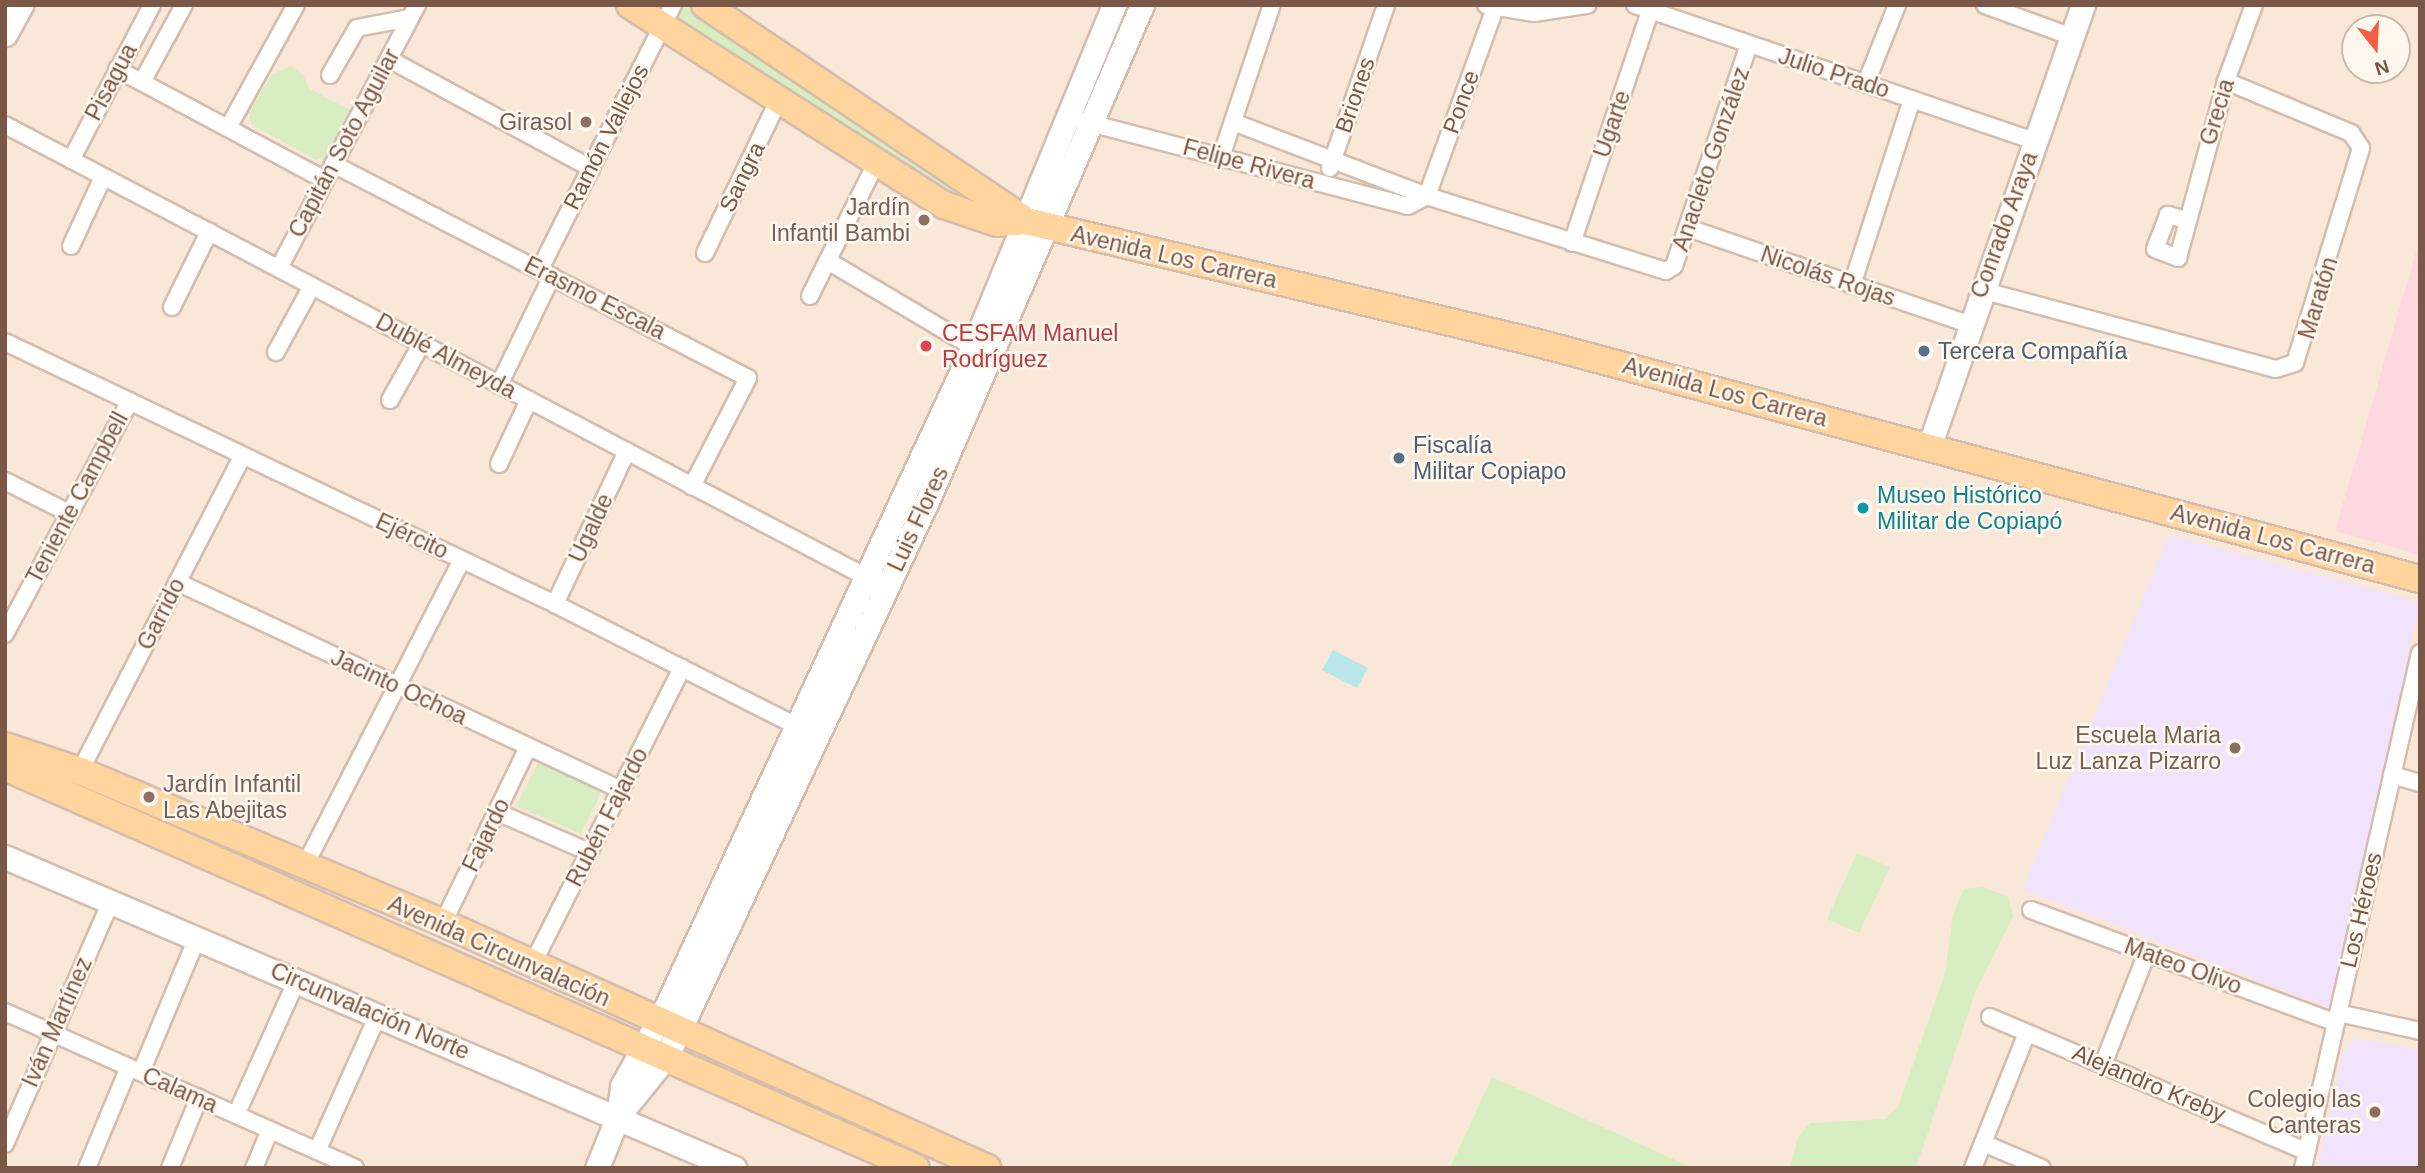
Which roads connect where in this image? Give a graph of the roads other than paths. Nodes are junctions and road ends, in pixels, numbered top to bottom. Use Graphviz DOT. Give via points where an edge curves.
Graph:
graph roads {
  1 [pos="21,5"];
  2 [pos="152,5"];
  3 [pos="184,5"];
  4 [pos="296,5"];
  5 [pos="630,5"];
  6 [pos="705,5"];
  7 [pos="1114,5"];
  8 [pos="1142,5"];
  9 [pos="1272,5"];
  10 [pos="1386,5"];
  11 [pos="1587,5"];
  12 [pos="1897,5"];
  13 [pos="1985,5"];
  14 [pos="2083,5"];
  15 [pos="2254,5"];
  16 [pos="1491,7"];
  17 [pos="1646,7"];
  18 [pos="413,12"];
  19 [pos="668,16"];
  20 [pos="5,34"];
  21 [pos="2072,37"];
  22 [pos="1749,45"];
  23 [pos="389,59"];
  24 [pos="117,69"];
  25 [pos="330,75"];
  26 [pos="2225,81"];
  27 [pos="142,82"];
  28 [pos="1866,83"];
  29 [pos="1912,99"];
  30 [pos="778,101"];
  31 [pos="1069,117"];
  32 [pos="1233,122"];
  33 [pos="5,125"];
  34 [pos="1093,125"];
  35 [pos="228,128"];
  36 [pos="2034,141"];
  37 [pos="1221,157"];
  38 [pos="71,160"];
  39 [pos="877,161"];
  40 [pos="1332,161"];
  41 [pos="334,164"];
  42 [pos="591,168"];
  43 [pos="103,177"];
  44 [pos="325,180"];
  45 [pos="1325,184"];
  46 [pos="1427,196"];
  47 [pos="2186,220"];
  48 [pos="1038,224"];
  49 [pos="1688,228"];
  50 [pos="209,232"];
  51 [pos="1572,243"];
  52 [pos="71,246"];
  53 [pos="705,253"];
  54 [pos="828,261"];
  55 [pos="279,268"];
  56 [pos="1669,270"];
  57 [pos="546,272"];
  58 [pos="1852,285"];
  59 [pos="312,286"];
  60 [pos="1981,290"];
  61 [pos="810,296"];
  62 [pos="172,307"];
  63 [pos="1968,324"];
  64 [pos="5,342"];
  65 [pos="422,344"];
  66 [pos="973,346"];
  67 [pos="276,352"];
  68 [pos="499,384"];
  69 [pos="390,400"];
  70 [pos="529,400"];
  71 [pos="130,401"];
  72 [pos="1929,446"];
  73 [pos="627,451"];
  74 [pos="242,457"];
  75 [pos="499,464"];
  76 [pos="5,481"];
  77 [pos="692,486"];
  78 [pos="69,513"];
  79 [pos="462,560"];
  80 [pos="2420,579"];
  81 [pos="177,582"];
  82 [pos="877,583"];
  83 [pos="555,604"];
  84 [pos="5,634"];
  85 [pos="2420,653"];
  86 [pos="682,668"];
  87 [pos="397,686"];
  88 [pos="2415,700"];
  89 [pos="807,731"];
  90 [pos="5,746"];
  91 [pos="528,747"];
  92 [pos="5,767"];
  93 [pos="80,772"];
  94 [pos="2392,775"];
  95 [pos="2420,783"];
  96 [pos="621,790"];
  97 [pos="497,812"];
  98 [pos="589,852"];
  99 [pos="5,857"];
  100 [pos="304,867"];
  101 [pos="111,901"];
  102 [pos="2031,910"];
  103 [pos="443,923"];
  104 [pos="197,938"];
  105 [pos="2147,953"];
  106 [pos="532,965"];
  107 [pos="297,980"];
  108 [pos="5,1012"];
  109 [pos="378,1015"];
  110 [pos="1990,1017"];
  111 [pos="2337,1018"];
  112 [pos="668,1025"];
  113 [pos="2420,1031"];
  114 [pos="52,1032"];
  115 [pos="2027,1032"];
  116 [pos="655,1052"];
  117 [pos="2104,1062"];
  118 [pos="135,1070"];
  119 [pos="199,1098"];
  120 [pos="236,1115"];
  121 [pos="618,1116"];
  122 [pos="271,1130"];
  123 [pos="1983,1143"];
  124 [pos="5,1144"];
  125 [pos="317,1151"];
  126 [pos="2306,1151"];
  127 [pos="336,1164"];
  128 [pos="87,1168"];
  129 [pos="170,1168"];
  130 [pos="254,1168"];
  131 [pos="355,1168"];
  132 [pos="597,1168"];
  133 [pos="734,1168"];
  134 [pos="916,1168"];
  135 [pos="987,1168"];
  136 [pos="1973,1168"];
  137 [pos="2042,1168"];
  138 [pos="2303,1168"];
  1 -- 20 [label="main road"];
  2 -- 24 [label="street, Pisagua"];
  3 -- 27 [label="street, Pisagua"];
  4 -- 35 [label="street"];
  5 -- 19 [label="main road, Avenida Los Carrera"];
  6 -- 48 [label="main road, Avenida Los Carrera"];
  7 -- 31 [label="main road, Luis Flores"];
  8 -- 34 [label="main road, Luis Flores"];
  9 -- 32 [label="street"];
  10 -- 40 [label="street, Briones"];
  11 -- 16 [label="street" via="1534,13"];
  12 -- 28 [label="street"];
  13 -- 21 [label="street"];
  14 -- 21 [label="main road, Conrado Araya"];
  15 -- 26 [label="street, Grecia"];
  16 -- 46 [label="street, Ponce"];
  17 -- 22 [label="street, Julio Prado"];
  17 -- 51 [label="street, Ugarte"];
  18 -- 23 [label="street, Capitán Soto Aguilar"];
  18 -- 25 [label="street, Capitán Soto Aguilar" via="357,28"];
  19 -- 30 [label="main road, Avenida Los Carrera"];
  19 -- 42 [label="street, Ramón Vallejos"];
  21 -- 36 [label="main road, Conrado Araya"];
  22 -- 28 [label="street, Julio Prado"];
  22 -- 49 [label="street, Anacleto González"];
  23 -- 41 [label="street, Capitán Soto Aguilar"];
  23 -- 42 [label="street"];
  24 -- 27 [label="street"];
  24 -- 38 [label="street, Pisagua"];
  26 -- 47 [label="street, Grecia"];
  26 -- 60 [label="street, Maratón" via="2351,134 2361,148 2295,363 2276,369"];
  27 -- 35 [label="street"];
  28 -- 29 [label="street, Julio Prado"];
  29 -- 36 [label="street, Julio Prado"];
  29 -- 58 [label="street"];
  30 -- 39 [label="main road, Avenida Los Carrera"];
  30 -- 53 [label="street, Sangra"];
  31 -- 34 [label="street, Felipe Rivera"];
  31 -- 48 [label="main road, Luis Flores"];
  32 -- 37 [label="street"];
  32 -- 40 [label="street, Felipe Rivera"];
  33 -- 38 [label="street, Dublé Almeyda"];
  34 -- 37 [label="street, Felipe Rivera"];
  34 -- 48 [label="main road, Luis Flores"];
  35 -- 44 [label="street"];
  36 -- 60 [label="main road, Conrado Araya"];
  37 -- 45 [label="street, Felipe Rivera"];
  38 -- 43 [label="street, Dublé Almeyda"];
  39 -- 48 [label="main road, Avenida Los Carrera" via="944,205 997,223"];
  39 -- 54 [label="street"];
  40 -- 45 [label="street, Briones"];
  40 -- 46 [label="street, Felipe Rivera"];
  41 -- 44 [label="street, Capitán Soto Aguilar"];
  41 -- 57 [label="street, Erasmo Escala"];
  42 -- 57 [label="street, Ramón Vallejos"];
  43 -- 50 [label="street, Dublé Almeyda"];
  43 -- 52 [label="street"];
  44 -- 55 [label="street, Capitán Soto Aguilar"];
  45 -- 46 [label="street, Felipe Rivera" via="1408,206"];
  46 -- 51 [label="street, Felipe Rivera"];
  48 -- 66 [label="main road, Luis Flores"];
  48 -- 72 [label="main road, Avenida Los Carrera" via="1534,342"];
  48 -- 82 [label="main road, Luis Flores"];
  49 -- 56 [label="street, Anacleto González"];
  49 -- 58 [label="street, Nicolás Rojas"];
  50 -- 55 [label="street, Dublé Almeyda"];
  50 -- 62 [label="street"];
  51 -- 56 [label="street, Felipe Rivera"];
  54 -- 61 [label="street"];
  54 -- 66 [label="street"];
  55 -- 59 [label="street, Dublé Almeyda"];
  57 -- 68 [label="street, Ramón Vallejos"];
  57 -- 77 [label="street, Erasmo Escala" via="748,378"];
  58 -- 63 [label="street, Nicolás Rojas"];
  59 -- 65 [label="street, Dublé Almeyda"];
  59 -- 67 [label="street"];
  60 -- 63 [label="main road, Conrado Araya"];
  63 -- 72 [label="main road, Conrado Araya"];
  64 -- 71 [label="street, Ejército"];
  65 -- 68 [label="street, Dublé Almeyda"];
  65 -- 69 [label="street"];
  66 -- 82 [label="main road, Luis Flores"];
  68 -- 70 [label="street, Dublé Almeyda"];
  70 -- 73 [label="street, Dublé Almeyda"];
  70 -- 75 [label="street"];
  71 -- 74 [label="street, Ejército"];
  71 -- 78 [label="street, Teniente Campbell"];
  72 -- 80 [label="main road, Avenida Los Carrera"];
  73 -- 77 [label="street, Dublé Almeyda"];
  73 -- 83 [label="street, Ugalde"];
  74 -- 79 [label="street, Ejército"];
  74 -- 81 [label="street, Garrido"];
  76 -- 78 [label="street"];
  77 -- 82 [label="street, Dublé Almeyda"];
  78 -- 84 [label="street, Teniente Campbell"];
  79 -- 83 [label="street, Ejército"];
  79 -- 87 [label="street"];
  81 -- 87 [label="street, Jacinto Ochoa"];
  81 -- 93 [label="street, Garrido"];
  82 -- 89 [label="main road, Luis Flores"];
  83 -- 86 [label="street, Ejército"];
  85 -- 88 [label="street, Los Héroes"];
  86 -- 89 [label="street, Ejército"];
  86 -- 96 [label="street, Rubén Fajardo"];
  87 -- 91 [label="street, Jacinto Ochoa"];
  87 -- 100 [label="street"];
  88 -- 94 [label="street, Los Héroes"];
  89 -- 112 [label="main road, Luis Flores"];
  90 -- 93 [label="main road, Avenida Circunvalación"];
  91 -- 96 [label="street, Jacinto Ochoa"];
  91 -- 97 [label="street, Fajardo"];
  92 -- 116 [label="main road, Avenida Circunvalación"];
  93 -- 100 [label="main road, Avenida Circunvalación"];
  94 -- 95 [label="street"];
  94 -- 111 [label="street, Los Héroes"];
  96 -- 98 [label="street, Rubén Fajardo"];
  97 -- 98 [label="street"];
  97 -- 103 [label="street, Fajardo"];
  98 -- 106 [label="street, Rubén Fajardo"];
  99 -- 101 [label="main road, Circunvalación Norte"];
  100 -- 103 [label="main road, Avenida Circunvalación"];
  101 -- 104 [label="main road, Circunvalación Norte"];
  101 -- 114 [label="street, Iván Martínez"];
  102 -- 105 [label="street, Mateo Olivo"];
  103 -- 106 [label="main road, Avenida Circunvalación"];
  104 -- 107 [label="main road, Circunvalación Norte"];
  104 -- 118 [label="street"];
  105 -- 111 [label="street, Mateo Olivo"];
  105 -- 117 [label="street"];
  106 -- 112 [label="main road, Avenida Circunvalación"];
  107 -- 109 [label="main road, Circunvalación Norte"];
  107 -- 120 [label="street"];
  108 -- 114 [label="street, Calama"];
  109 -- 121 [label="main road, Circunvalación Norte"];
  109 -- 125 [label="street"];
  110 -- 115 [label="street, Alejandro Kreby"];
  111 -- 113 [label="street, Mateo Olivo"];
  111 -- 126 [label="street, Los Héroes"];
  112 -- 116 [label="main road, Luis Flores"];
  112 -- 135 [label="main road, Avenida Circunvalación"];
  114 -- 118 [label="street, Calama"];
  114 -- 124 [label="street, Iván Martínez"];
  115 -- 117 [label="street, Alejandro Kreby"];
  115 -- 123 [label="street"];
  116 -- 121 [label="main road, Luis Flores" via="622,1086"];
  116 -- 134 [label="main road, Avenida Circunvalación"];
  117 -- 126 [label="street, Alejandro Kreby"];
  118 -- 119 [label="street, Calama"];
  118 -- 128 [label="street"];
  119 -- 120 [label="street, Calama"];
  119 -- 129 [label="street"];
  120 -- 122 [label="street, Calama"];
  121 -- 132 [label="main road, Luis Flores"];
  121 -- 133 [label="main road, Circunvalación Norte"];
  122 -- 125 [label="street, Calama"];
  122 -- 130 [label="street"];
  123 -- 136 [label="street"];
  123 -- 137 [label="street"];
  125 -- 127 [label="street, Calama"];
  126 -- 138 [label="street, Los Héroes"];
  127 -- 131 [label="street, Calama"];
}
